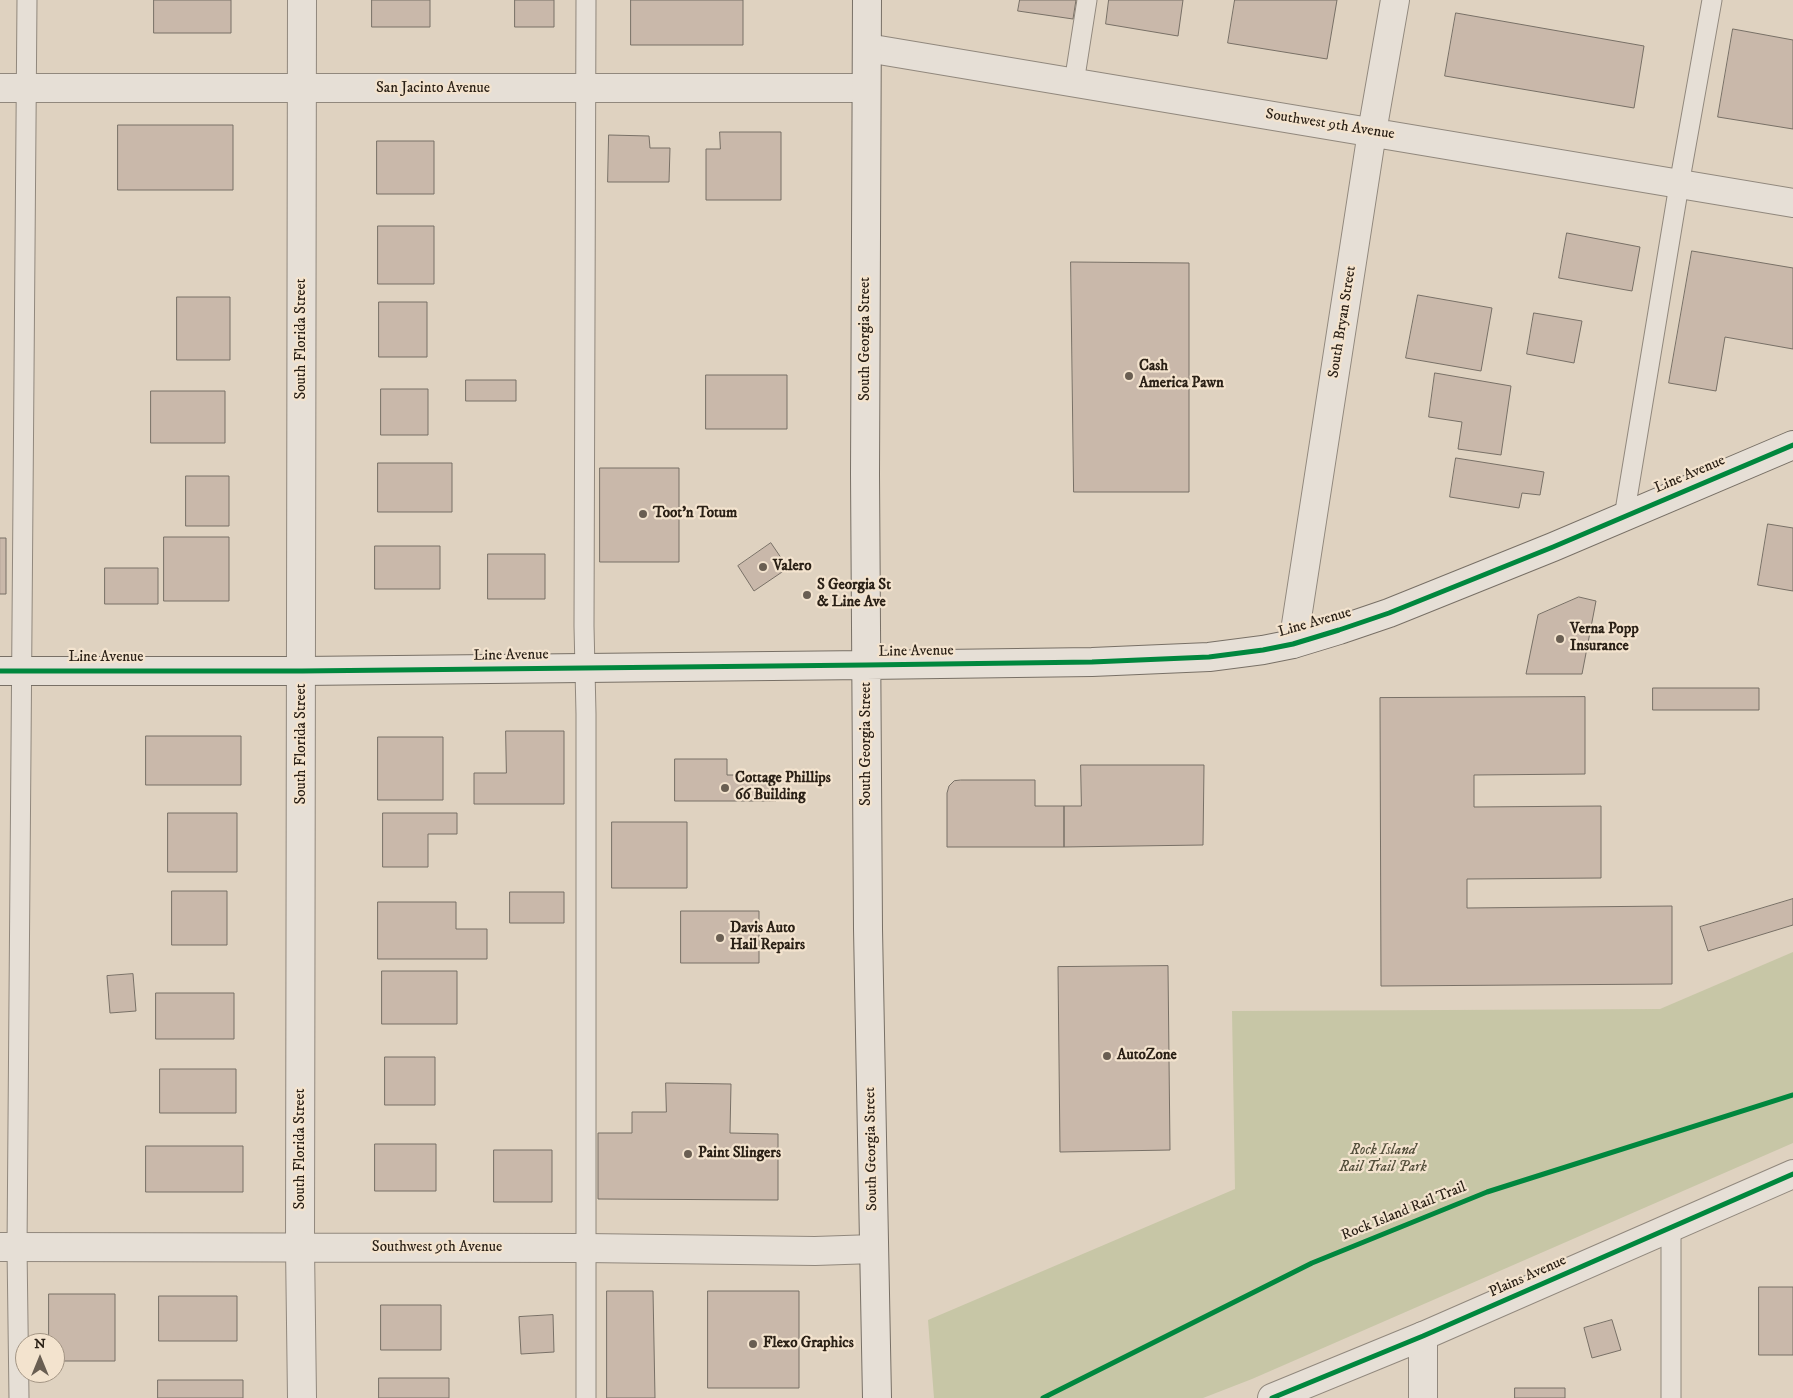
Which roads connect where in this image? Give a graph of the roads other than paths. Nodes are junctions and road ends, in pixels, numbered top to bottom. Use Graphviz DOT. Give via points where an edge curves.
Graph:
graph roads {
  1 [pos="27,0"];
  2 [pos="302,0"];
  3 [pos="586,0"];
  4 [pos="867,0"];
  5 [pos="1087,0"];
  6 [pos="1395,0"];
  7 [pos="1712,0"];
  8 [pos="867,48"];
  9 [pos="1074,83"];
  10 [pos="0,88"];
  11 [pos="27,88"];
  12 [pos="866,88"];
  13 [pos="587,89"];
  14 [pos="302,90"];
  15 [pos="1372,132"];
  16 [pos="1679,184"];
  17 [pos="1793,202"];
  18 [pos="1793,445"];
  19 [pos="1624,517"];
  20 [pos="1293,644"];
  21 [pos="866,665"];
  22 [pos="585,667"];
  23 [pos="11,671"];
  24 [pos="302,671"];
  25 [pos="1793,1174"];
  26 [pos="1671,1228"];
  27 [pos="9,1247"];
  28 [pos="300,1248"];
  29 [pos="586,1248"];
  30 [pos="874,1249"];
  31 [pos="1423,1336"];
  32 [pos="19,1398"];
  33 [pos="302,1398"];
  34 [pos="586,1398"];
  35 [pos="878,1398"];
  36 [pos="1272,1398"];
  37 [pos="1423,1398"];
  38 [pos="1671,1398"];
  1 -- 11 [label="lane"];
  2 -- 14 [label="street, South Florida Street"];
  3 -- 13 [label="lane"];
  4 -- 8 [label="street, South Georgia Street"];
  5 -- 9 [label="lane"];
  6 -- 15 [label="street, South Bryan Street"];
  7 -- 16 [label="lane"];
  8 -- 9 [label="street, Southwest 9th Avenue"];
  8 -- 12 [label="street, South Georgia Street"];
  9 -- 15 [label="street, Southwest 9th Avenue"];
  10 -- 11 [label="street, San Jacinto Avenue"];
  11 -- 14 [label="street, San Jacinto Avenue"];
  11 -- 23 [label="lane"];
  12 -- 13 [label="street, San Jacinto Avenue"];
  12 -- 21 [label="street, South Georgia Street"];
  13 -- 14 [label="street, San Jacinto Avenue"];
  13 -- 22 [label="lane"];
  14 -- 24 [label="street, South Florida Street"];
  15 -- 16 [label="street, Southwest 9th Avenue"];
  15 -- 20 [label="street, South Bryan Street"];
  16 -- 17 [label="street, Southwest 9th Avenue"];
  16 -- 19 [label="lane"];
  18 -- 19 [label="street, Line Avenue"];
  19 -- 20 [label="street, Line Avenue" via="1389,613"];
  20 -- 21 [label="street, Line Avenue" via="1209,657"];
  21 -- 22 [label="street, Line Avenue"];
  21 -- 30 [label="street, South Georgia Street"];
  22 -- 24 [label="street, Line Avenue"];
  22 -- 29 [label="lane"];
  23 -- 24 [label="street, Line Avenue"];
  23 -- 27 [label="lane"];
  24 -- 28 [label="street, South Florida Street"];
  25 -- 26 [label="street, Plains Avenue"];
  26 -- 31 [label="street, Plains Avenue"];
  26 -- 38 [label="lane"];
  27 -- 28 [label="street, Southwest 9th Avenue"];
  27 -- 32 [label="lane"];
  28 -- 29 [label="street, Southwest 9th Avenue"];
  28 -- 33 [label="street, South Florida Street"];
  29 -- 30 [label="street, Southwest 9th Avenue"];
  29 -- 34 [label="lane"];
  30 -- 35 [label="street, South Georgia Street"];
  31 -- 36 [label="street, Plains Avenue"];
  31 -- 37 [label="street"];
}
